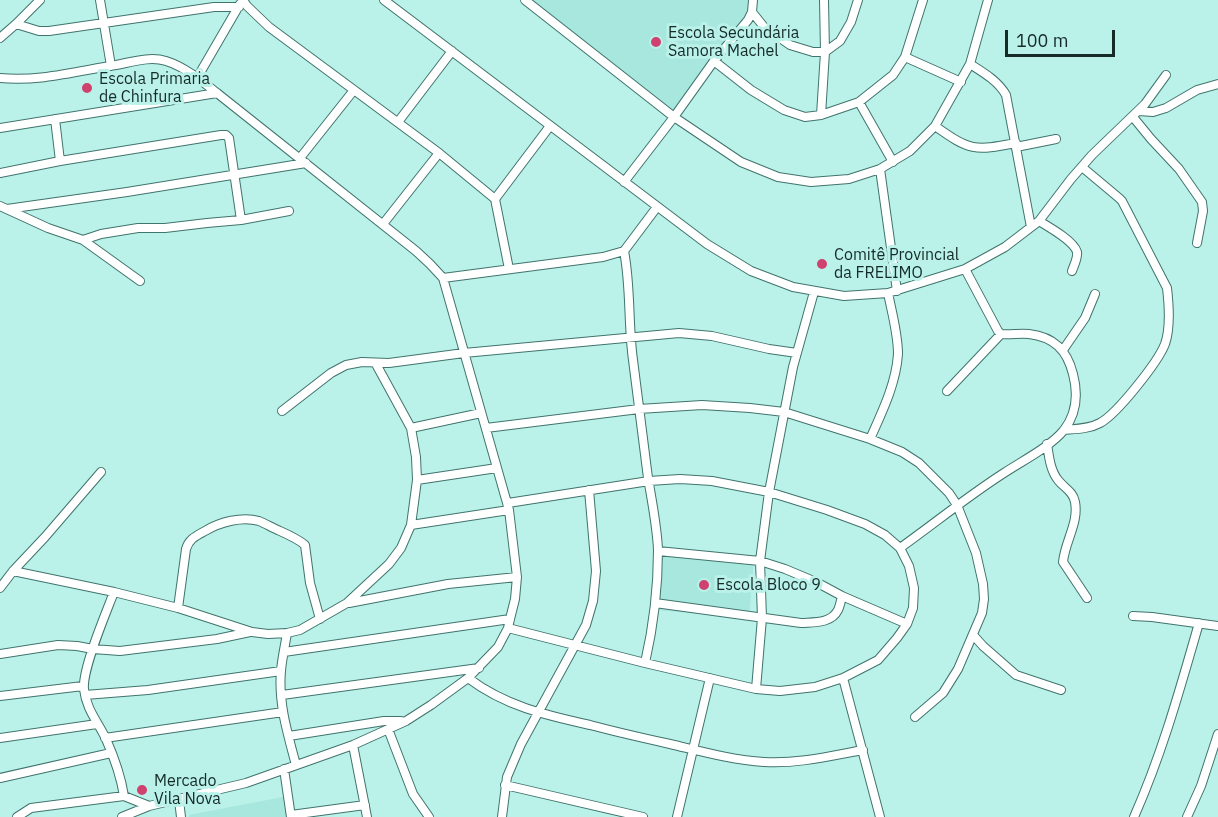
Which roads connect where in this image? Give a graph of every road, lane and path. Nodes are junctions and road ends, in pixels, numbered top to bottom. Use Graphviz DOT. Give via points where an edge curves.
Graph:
graph roads {
  1 [pos="40,0"];
  2 [pos="100,0"];
  3 [pos="384,0"];
  4 [pos="525,0"];
  5 [pos="753,0"];
  6 [pos="824,0"];
  7 [pos="858,0"];
  8 [pos="923,0"];
  9 [pos="988,0"];
  10 [pos="241,2"];
  11 [pos="752,12"];
  12 [pos="105,22"];
  13 [pos="16,24"];
  14 [pos="0,38"];
  15 [pos="452,51"];
  16 [pos="825,52"];
  17 [pos="905,57"];
  18 [pos="714,61"];
  19 [pos="970,64"];
  20 [pos="111,66"];
  21 [pos="1166,75"];
  22 [pos="0,78"];
  23 [pos="197,78"];
  24 [pos="961,82"];
  25 [pos="1218,84"];
  26 [pos="354,90"];
  27 [pos="217,93"];
  28 [pos="859,102"];
  29 [pos="1136,114"];
  30 [pos="821,115"];
  31 [pos="674,117"];
  32 [pos="55,119"];
  33 [pos="398,122"];
  34 [pos="550,126"];
  35 [pos="935,126"];
  36 [pos="0,128"];
  37 [pos="1056,140"];
  38 [pos="1016,145"];
  39 [pos="439,153"];
  40 [pos="303,160"];
  41 [pos="60,161"];
  42 [pos="893,162"];
  43 [pos="1082,167"];
  44 [pos="880,169"];
  45 [pos="0,173"];
  46 [pos="235,174"];
  47 [pos="624,182"];
  48 [pos="495,198"];
  49 [pos="3,207"];
  50 [pos="657,207"];
  51 [pos="289,211"];
  52 [pos="241,220"];
  53 [pos="1039,221"];
  54 [pos="383,224"];
  55 [pos="1031,227"];
  56 [pos="83,240"];
  57 [pos="1197,243"];
  58 [pos="624,251"];
  59 [pos="509,269"];
  60 [pos="965,269"];
  61 [pos="1072,271"];
  62 [pos="443,278"];
  63 [pos="140,281"];
  64 [pos="897,291"];
  65 [pos="814,292"];
  66 [pos="888,294"];
  67 [pos="1095,294"];
  68 [pos="1001,334"];
  69 [pos="630,337"];
  70 [pos="1063,350"];
  71 [pos="464,353"];
  72 [pos="796,353"];
  73 [pos="376,363"];
  74 [pos="947,391"];
  75 [pos="639,409"];
  76 [pos="282,411"];
  77 [pos="784,412"];
  78 [pos="482,413"];
  79 [pos="411,428"];
  80 [pos="486,428"];
  81 [pos="1064,430"];
  82 [pos="870,439"];
  83 [pos="1047,444"];
  84 [pos="497,468"];
  85 [pos="101,472"];
  86 [pos="417,480"];
  87 [pos="649,481"];
  88 [pos="589,490"];
  89 [pos="769,492"];
  90 [pos="957,505"];
  91 [pos="508,507"];
  92 [pos="411,525"];
  93 [pos="900,548"];
  94 [pos="658,551"];
  95 [pos="760,561"];
  96 [pos="13,571"];
  97 [pos="518,577"];
  98 [pos="0,588"];
  99 [pos="114,592"];
  100 [pos="842,596"];
  101 [pos="1087,598"];
  102 [pos="347,603"];
  103 [pos="655,603"];
  104 [pos="178,608"];
  105 [pos="1133,616"];
  106 [pos="762,618"];
  107 [pos="320,619"];
  108 [pos="510,619"];
  109 [pos="1199,623"];
  110 [pos="907,624"];
  111 [pos="1218,626"];
  112 [pos="508,628"];
  113 [pos="252,632"];
  114 [pos="287,633"];
  115 [pos="974,636"];
  116 [pos="576,645"];
  117 [pos="93,649"];
  118 [pos="284,652"];
  119 [pos="0,654"];
  120 [pos="645,663"];
  121 [pos="479,668"];
  122 [pos="281,671"];
  123 [pos="468,678"];
  124 [pos="710,678"];
  125 [pos="843,678"];
  126 [pos="83,686"];
  127 [pos="756,688"];
  128 [pos="1061,690"];
  129 [pos="85,695"];
  130 [pos="282,695"];
  131 [pos="0,696"];
  132 [pos="283,712"];
  133 [pos="538,713"];
  134 [pos="915,717"];
  135 [pos="406,720"];
  136 [pos="97,724"];
  137 [pos="388,729"];
  138 [pos="1218,734"];
  139 [pos="289,736"];
  140 [pos="0,738"];
  141 [pos="105,738"];
  142 [pos="353,745"];
  143 [pos="694,749"];
  144 [pos="863,750"];
  145 [pos="111,753"];
  146 [pos="296,765"];
  147 [pos="284,769"];
  148 [pos="0,778"];
  149 [pos="505,785"];
  150 [pos="124,796"];
  151 [pos="179,800"];
  152 [pos="365,805"];
  153 [pos="149,806"];
  154 [pos="291,816"];
  155 [pos="17,817"];
  156 [pos="122,817"];
  157 [pos="181,817"];
  158 [pos="367,817"];
  159 [pos="429,817"];
  160 [pos="502,817"];
  161 [pos="643,817"];
  162 [pos="677,817"];
  163 [pos="880,817"];
  164 [pos="1134,817"];
  165 [pos="1187,817"];
  1 -- 13 [label="street"];
  2 -- 12 [label="street"];
  3 -- 15 [label="street"];
  4 -- 31 [label="street"];
  5 -- 11 [label="street"];
  6 -- 16 [label="street"];
  7 -- 16 [label="street" via="840,41"];
  8 -- 17 [label="street"];
  9 -- 19 [label="street"];
  10 -- 12 [label="street"];
  10 -- 23 [label="street"];
  10 -- 26 [label="street"];
  11 -- 16 [label="street" via="764,27 790,45"];
  11 -- 18 [label="street"];
  12 -- 13 [label="street" via="49,31"];
  12 -- 20 [label="street"];
  13 -- 14 [label="street"];
  15 -- 33 [label="street"];
  15 -- 34 [label="street"];
  16 -- 30 [label="street"];
  17 -- 24 [label="street"];
  17 -- 28 [label="street" via="893,75"];
  18 -- 30 [label="street" via="784,110 805,117"];
  18 -- 31 [label="street"];
  19 -- 24 [label="street"];
  19 -- 38 [label="street" via="1006,95"];
  20 -- 22 [label="street" via="25,79"];
  20 -- 23 [label="street" via="164,60"];
  21 -- 29 [label="street"];
  23 -- 27 [label="street"];
  24 -- 35 [label="street"];
  25 -- 29 [label="street" via="1197,90 1166,108"];
  26 -- 33 [label="street"];
  26 -- 40 [label="street"];
  27 -- 32 [label="street"];
  27 -- 40 [label="street"];
  28 -- 30 [label="street"];
  28 -- 42 [label="street"];
  29 -- 43 [label="street"];
  29 -- 57 [label="street" via="1202,202"];
  31 -- 44 [label="street" via="741,162 778,177 811,182 849,179"];
  31 -- 47 [label="street"];
  32 -- 36 [label="street"];
  32 -- 41 [label="street"];
  33 -- 39 [label="street"];
  34 -- 47 [label="street"];
  34 -- 48 [label="street"];
  35 -- 38 [label="street" via="968,147"];
  35 -- 42 [label="street"];
  37 -- 38 [label="street"];
  38 -- 55 [label="street"];
  39 -- 48 [label="street"];
  39 -- 54 [label="street"];
  40 -- 46 [label="street"];
  40 -- 54 [label="street"];
  41 -- 45 [label="street"];
  41 -- 46 [label="street" via="226,135"];
  42 -- 44 [label="street"];
  43 -- 53 [label="street"];
  43 -- 81 [label="street" via="1122,201 1167,288 1168,324 1164,346 1123,403 1099,424"];
  44 -- 64 [label="street"];
  46 -- 49 [label="street"];
  46 -- 52 [label="street"];
  47 -- 50 [label="street"];
  48 -- 59 [label="street"];
  49 -- 56 [label="street"];
  50 -- 58 [label="street"];
  50 -- 65 [label="street" via="751,272"];
  51 -- 52 [label="street"];
  52 -- 56 [label="street" via="138,228"];
  53 -- 55 [label="street"];
  53 -- 61 [label="street" via="1076,250"];
  54 -- 62 [label="street"];
  55 -- 60 [label="street"];
  56 -- 63 [label="street"];
  58 -- 59 [label="street"];
  58 -- 69 [label="street"];
  59 -- 62 [label="street"];
  60 -- 64 [label="street"];
  60 -- 68 [label="street"];
  62 -- 71 [label="street"];
  64 -- 66 [label="street"];
  65 -- 66 [label="street" via="844,296"];
  65 -- 72 [label="street"];
  66 -- 82 [label="street" via="897,340 896,373"];
  67 -- 70 [label="street" via="1085,318"];
  68 -- 70 [label="street" via="1046,338"];
  68 -- 74 [label="street"];
  69 -- 71 [label="street"];
  69 -- 72 [label="street" via="679,333 712,336"];
  69 -- 75 [label="street"];
  70 -- 81 [label="street" via="1076,392 1072,417"];
  71 -- 73 [label="street"];
  71 -- 78 [label="street"];
  72 -- 77 [label="street"];
  73 -- 76 [label="street" via="346,365"];
  73 -- 79 [label="street"];
  75 -- 77 [label="street" via="702,405"];
  75 -- 80 [label="street"];
  75 -- 87 [label="street"];
  77 -- 82 [label="street"];
  77 -- 89 [label="street"];
  78 -- 79 [label="street"];
  78 -- 80 [label="street"];
  79 -- 86 [label="street"];
  80 -- 84 [label="street"];
  81 -- 83 [label="street"];
  82 -- 90 [label="street" via="919,463"];
  83 -- 90 [label="street"];
  83 -- 101 [label="street" via="1057,479 1075,500 1076,513 1063,562"];
  84 -- 86 [label="street"];
  84 -- 91 [label="street"];
  85 -- 96 [label="street"];
  86 -- 92 [label="street"];
  87 -- 88 [label="street"];
  87 -- 89 [label="street" via="712,481"];
  87 -- 94 [label="street"];
  88 -- 91 [label="street"];
  88 -- 116 [label="street" via="596,571 593,601"];
  89 -- 93 [label="street" via="865,524"];
  89 -- 95 [label="street"];
  90 -- 93 [label="street"];
  90 -- 115 [label="street" via="976,553 983,584 982,613"];
  91 -- 92 [label="street"];
  91 -- 97 [label="street"];
  92 -- 102 [label="street" via="389,564"];
  93 -- 110 [label="street" via="914,588"];
  94 -- 95 [label="street"];
  94 -- 103 [label="street"];
  95 -- 100 [label="street"];
  95 -- 106 [label="street"];
  96 -- 98 [label="street"];
  96 -- 99 [label="street"];
  97 -- 102 [label="street" via="448,584"];
  97 -- 108 [label="street"];
  99 -- 104 [label="street"];
  99 -- 117 [label="street"];
  100 -- 106 [label="street" via="834,616 825,621 801,624"];
  100 -- 110 [label="street"];
  102 -- 107 [label="street"];
  103 -- 106 [label="street"];
  103 -- 120 [label="street"];
  104 -- 107 [label="street" via="188,542 216,524 241,519 260,522 305,545"];
  104 -- 113 [label="street"];
  105 -- 109 [label="street"];
  106 -- 127 [label="street"];
  107 -- 114 [label="street"];
  108 -- 112 [label="street"];
  108 -- 118 [label="street"];
  109 -- 111 [label="street"];
  109 -- 164 [label="street" via="1164,742"];
  110 -- 125 [label="street" via="879,660"];
  112 -- 116 [label="street"];
  112 -- 121 [label="street" via="498,647"];
  113 -- 114 [label="street"];
  113 -- 117 [label="street" via="153,648"];
  114 -- 118 [label="street"];
  115 -- 128 [label="street" via="1016,675"];
  115 -- 134 [label="street" via="943,693"];
  116 -- 120 [label="street"];
  116 -- 133 [label="street"];
  117 -- 119 [label="street" via="58,645"];
  117 -- 126 [label="street"];
  118 -- 122 [label="street"];
  120 -- 124 [label="street"];
  121 -- 123 [label="street"];
  121 -- 130 [label="street"];
  122 -- 129 [label="street"];
  122 -- 130 [label="street"];
  123 -- 133 [label="street" via="507,702"];
  123 -- 135 [label="street"];
  124 -- 127 [label="street"];
  124 -- 143 [label="street"];
  125 -- 127 [label="street" via="803,689"];
  125 -- 144 [label="street"];
  126 -- 129 [label="street"];
  126 -- 131 [label="street"];
  129 -- 136 [label="street"];
  130 -- 132 [label="street"];
  132 -- 139 [label="street"];
  132 -- 141 [label="street"];
  133 -- 143 [label="street"];
  133 -- 149 [label="street"];
  135 -- 137 [label="street"];
  135 -- 139 [label="street"];
  136 -- 140 [label="street"];
  136 -- 141 [label="street"];
  137 -- 142 [label="street"];
  137 -- 159 [label="street" via="413,794"];
  138 -- 165 [label="street"];
  139 -- 146 [label="street"];
  141 -- 145 [label="street"];
  142 -- 146 [label="street"];
  142 -- 152 [label="street"];
  143 -- 144 [label="street" via="765,762"];
  143 -- 162 [label="street"];
  144 -- 163 [label="street"];
  145 -- 148 [label="street"];
  145 -- 150 [label="street"];
  146 -- 147 [label="street"];
  147 -- 151 [label="street"];
  147 -- 154 [label="street"];
  149 -- 160 [label="street"];
  149 -- 161 [label="street"];
  150 -- 153 [label="street"];
  150 -- 155 [label="street" via="31,808"];
  151 -- 153 [label="street"];
  151 -- 157 [label="street"];
  152 -- 154 [label="street"];
  152 -- 158 [label="street"];
  153 -- 156 [label="street"];
}
